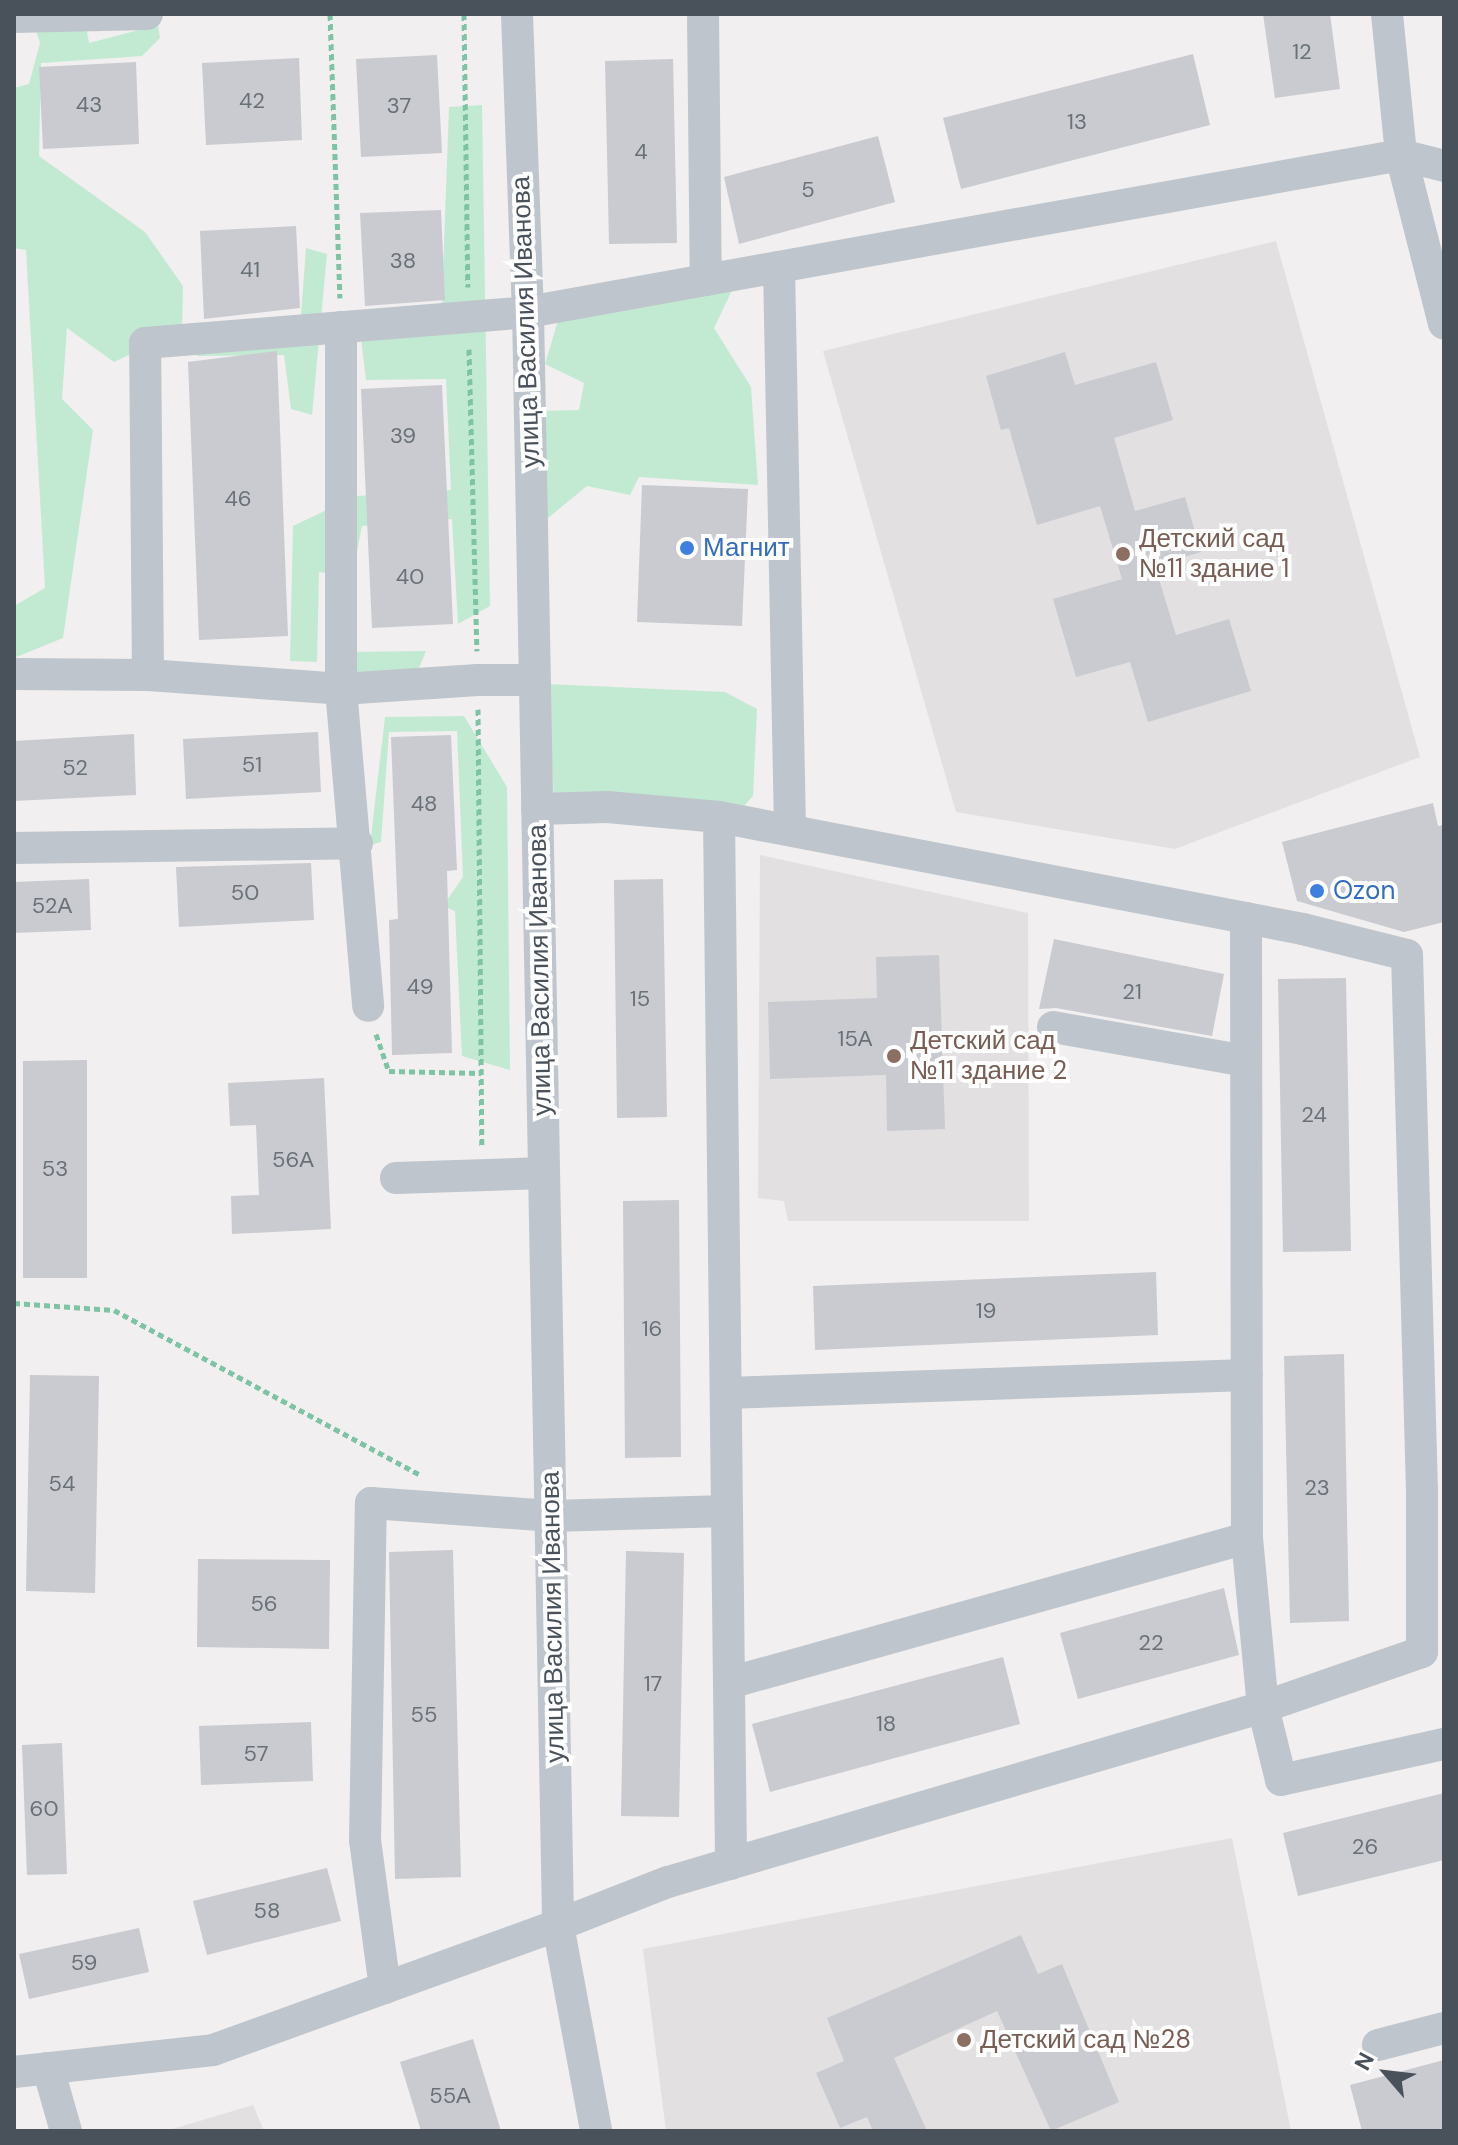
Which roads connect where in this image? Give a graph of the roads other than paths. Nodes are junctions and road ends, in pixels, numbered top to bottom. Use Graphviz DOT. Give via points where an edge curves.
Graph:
graph roads {
  1 [pos="147,14"];
  2 [pos="517,14"];
  3 [pos="703,14"];
  4 [pos="1387,14"];
  5 [pos="14,17"];
  6 [pos="1401,155"];
  7 [pos="1444,166"];
  8 [pos="779,267"];
  9 [pos="706,280"];
  10 [pos="528,312"];
  11 [pos="1444,324"];
  12 [pos="341,327"];
  13 [pos="14,674"];
  14 [pos="148,675"];
  15 [pos="534,680"];
  16 [pos="341,689"];
  17 [pos="537,809"];
  18 [pos="719,817"];
  19 [pos="790,830"];
  20 [pos="357,843"];
  21 [pos="14,848"];
  22 [pos="1246,918"];
  23 [pos="368,1006"];
  24 [pos="1053,1027"];
  25 [pos="1246,1061"];
  26 [pos="544,1173"];
  27 [pos="396,1178"];
  28 [pos="1247,1375"];
  29 [pos="726,1393"];
  30 [pos="727,1511"];
  31 [pos="551,1516"];
  32 [pos="1247,1538"];
  33 [pos="729,1683"];
  34 [pos="1263,1707"];
  35 [pos="1444,1744"];
  36 [pos="731,1864"];
  37 [pos="558,1925"];
  38 [pos="385,1988"];
  39 [pos="1444,2028"];
  40 [pos="1378,2045"];
  41 [pos="48,2068"];
  42 [pos="14,2072"];
  43 [pos="66,2131"];
  44 [pos="596,2131"];
  1 -- 5 [label="street"];
  2 -- 10 [label="street, улица Василия Иванова"];
  3 -- 9 [label="street"];
  4 -- 6 [label="street"];
  6 -- 7 [label="street"];
  6 -- 8 [label="street"];
  6 -- 11 [label="street"];
  8 -- 9 [label="street"];
  8 -- 19 [label="street"];
  9 -- 10 [label="street"];
  10 -- 12 [label="street"];
  10 -- 15 [label="street, улица Василия Иванова"];
  12 -- 14 [label="street" via="145,343"];
  12 -- 16 [label="street"];
  13 -- 14 [label="street"];
  14 -- 16 [label="street"];
  15 -- 16 [label="street"];
  15 -- 17 [label="street, улица Василия Иванова"];
  16 -- 20 [label="street"];
  17 -- 18 [label="street" via="607,807"];
  17 -- 26 [label="street, улица Василия Иванова"];
  18 -- 19 [label="street"];
  18 -- 29 [label="street"];
  19 -- 22 [label="street"];
  20 -- 21 [label="street"];
  20 -- 23 [label="street"];
  22 -- 25 [label="street"];
  22 -- 34 [label="street" via="1407,955 1422,1491 1422,1652"];
  24 -- 25 [label="street"];
  25 -- 28 [label="street"];
  26 -- 27 [label="street"];
  26 -- 31 [label="street, улица Василия Иванова"];
  28 -- 29 [label="street"];
  28 -- 32 [label="street"];
  29 -- 30 [label="street"];
  30 -- 31 [label="street"];
  30 -- 33 [label="street"];
  31 -- 37 [label="street, улица Василия Иванова"];
  31 -- 38 [label="street" via="371,1503 365,1840"];
  32 -- 33 [label="street"];
  32 -- 34 [label="street"];
  33 -- 36 [label="street"];
  34 -- 35 [label="street" via="1281,1780"];
  34 -- 36 [label="street"];
  36 -- 37 [label="street"];
  37 -- 38 [label="street"];
  37 -- 44 [label="street, улица Василия Иванова"];
  38 -- 41 [label="street" via="213,2050"];
  39 -- 40 [label="street"];
  41 -- 42 [label="street"];
  41 -- 43 [label="street"];
}
